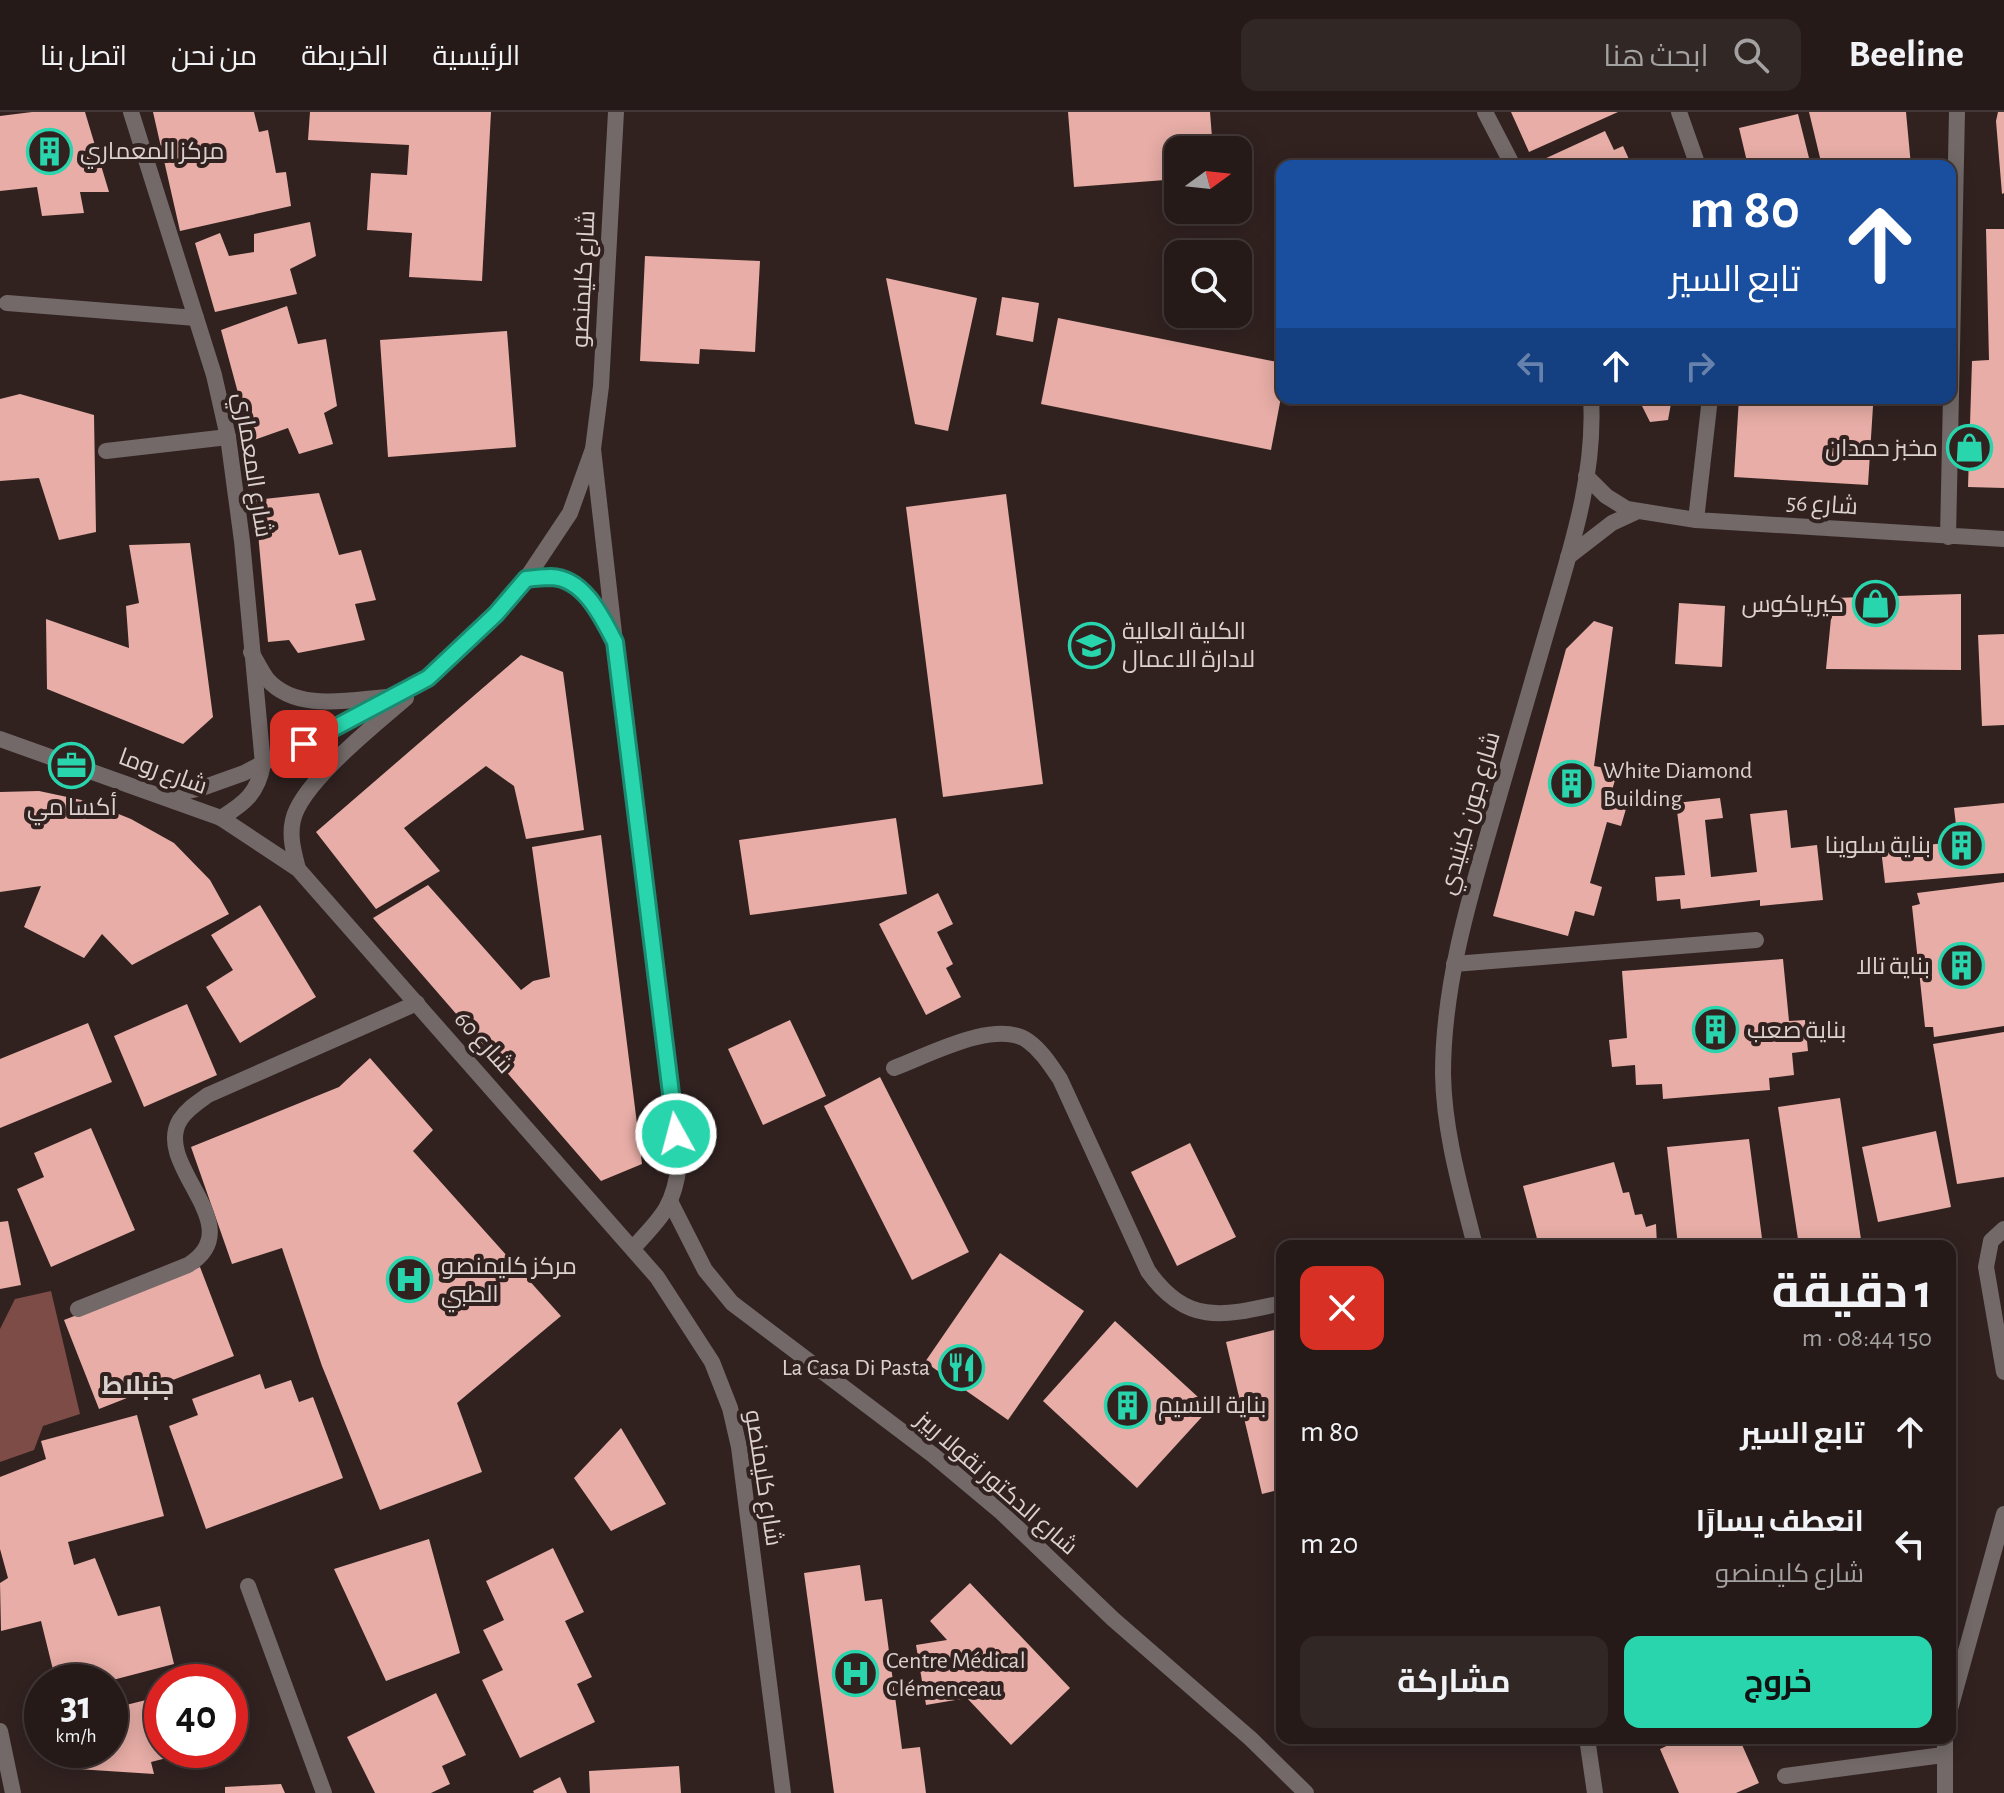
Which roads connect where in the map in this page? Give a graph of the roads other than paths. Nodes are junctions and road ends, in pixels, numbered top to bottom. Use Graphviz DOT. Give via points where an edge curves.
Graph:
graph roads {
  1 [pos="131,112"];
  2 [pos="616,112"];
  3 [pos="1485,112"];
  4 [pos="1679,112"];
  5 [pos="1957,112"];
  6 [pos="1510,160"];
  7 [pos="1696,160"];
  8 [pos="1956,160"];
  9 [pos="7,303"];
  10 [pos="196,318"];
  11 [pos="1591,404"];
  12 [pos="1709,404"];
  13 [pos="1951,404"];
  14 [pos="228,437"];
  15 [pos="593,449"];
  16 [pos="106,451"];
  17 [pos="1586,476"];
  18 [pos="1638,511"];
  19 [pos="1696,520"];
  20 [pos="1948,537"];
  21 [pos="2004,539"];
  22 [pos="1568,557"];
  23 [pos="526,579"];
  24 [pos="615,642"];
  25 [pos="251,652"];
  26 [pos="428,678"];
  27 [pos="392,697"];
  28 [pos="0,739"];
  29 [pos="263,764"];
  30 [pos="165,797"];
  31 [pos="221,818"];
  32 [pos="298,869"];
  33 [pos="1756,940"];
  34 [pos="1454,964"];
  35 [pos="417,1003"];
  36 [pos="894,1068"];
  37 [pos="671,1203"];
  38 [pos="2004,1229"];
  39 [pos="1473,1240"];
  40 [pos="633,1248"];
  41 [pos="1276,1304"];
  42 [pos="78,1309"];
  43 [pos="2004,1372"];
  44 [pos="2004,1514"];
  45 [pos="248,1586"];
  46 [pos="1956,1687"];
  47 [pos="0,1731"];
  48 [pos="1588,1744"];
  49 [pos="1944,1744"];
  50 [pos="1943,1755"];
  51 [pos="1785,1776"];
  52 [pos="13,1793"];
  53 [pos="324,1793"];
  54 [pos="783,1793"];
  55 [pos="1306,1793"];
  56 [pos="1595,1793"];
  57 [pos="1945,1793"];
  1 -- 10 [label="street, شارع المعماري"];
  2 -- 15 [label="street, شارع كليمنصو"];
  3 -- 6 [label="street"];
  4 -- 7 [label="street"];
  5 -- 8 [label="street"];
  9 -- 10 [label="street"];
  10 -- 14 [label="street, شارع المعماري"];
  11 -- 17 [label="street, شارع جون كينيدي"];
  12 -- 19 [label="street"];
  13 -- 20 [label="street"];
  14 -- 16 [label="street"];
  14 -- 25 [label="street, شارع المعماري"];
  15 -- 23 [label="street, شارع كليمنصو" via="570,513"];
  15 -- 24 [label="street, شارع كليمنصو"];
  17 -- 18 [label="street, شارع 56" via="1615,503"];
  17 -- 22 [label="street, شارع جون كينيدي"];
  18 -- 19 [label="street, شارع 56"];
  18 -- 22 [label="street" via="1612,523"];
  19 -- 20 [label="street, شارع 56"];
  20 -- 21 [label="street, شارع 56"];
  22 -- 34 [label="street, شارع جون كينيدي"];
  23 -- 24 [label="street" via="569,581 598,610"];
  23 -- 26 [label="street, شارع كليمنصو"];
  24 -- 37 [label="street, شارع كليمنصو" via="679,1164"];
  25 -- 27 [label="street" via="267,679 288,696 312,702"];
  25 -- 29 [label="street, شارع المعماري"];
  26 -- 27 [label="street, شارع كليمنصو"];
  26 -- 32 [label="street" via="321,776 299,804 291,843"];
  27 -- 29 [label="street, شارع كليمنصو"];
  28 -- 30 [label="street, شارع روما"];
  29 -- 30 [label="street, شارع كليمنصو"];
  29 -- 31 [label="street, شارع المعماري" via="255,793"];
  30 -- 31 [label="street, شارع روما"];
  31 -- 32 [label="street, شارع روما"];
  32 -- 35 [label="street, شارع 60"];
  33 -- 34 [label="street"];
  34 -- 39 [label="street, شارع جون كينيدي" via="1443,1077 1451,1151"];
  35 -- 40 [label="street, شارع 60"];
  35 -- 42 [label="street" via="208,1095 190,1108 179,1120 177,1153 205,1212 207,1247 188,1265"];
  36 -- 41 [label="street" via="989,1033 1014,1034 1028,1041 1060,1079 1158,1285 1180,1304 1207,1314"];
  37 -- 40 [label="street, شارع كليمنصو"];
  37 -- 55 [label="street, شارع الدكتور نقولا ربيز" via="705,1270 732,1303 1000,1511"];
  38 -- 43 [label="street" via="1991,1241 1986,1267"];
  40 -- 54 [label="street, شارع كليمنصو" via="687,1320 712,1362 730,1408"];
  44 -- 46 [label="street"];
  45 -- 53 [label="street"];
  47 -- 52 [label="street"];
  48 -- 56 [label="street"];
  49 -- 50 [label="street"];
  50 -- 51 [label="street"];
  50 -- 57 [label="street"];
}
